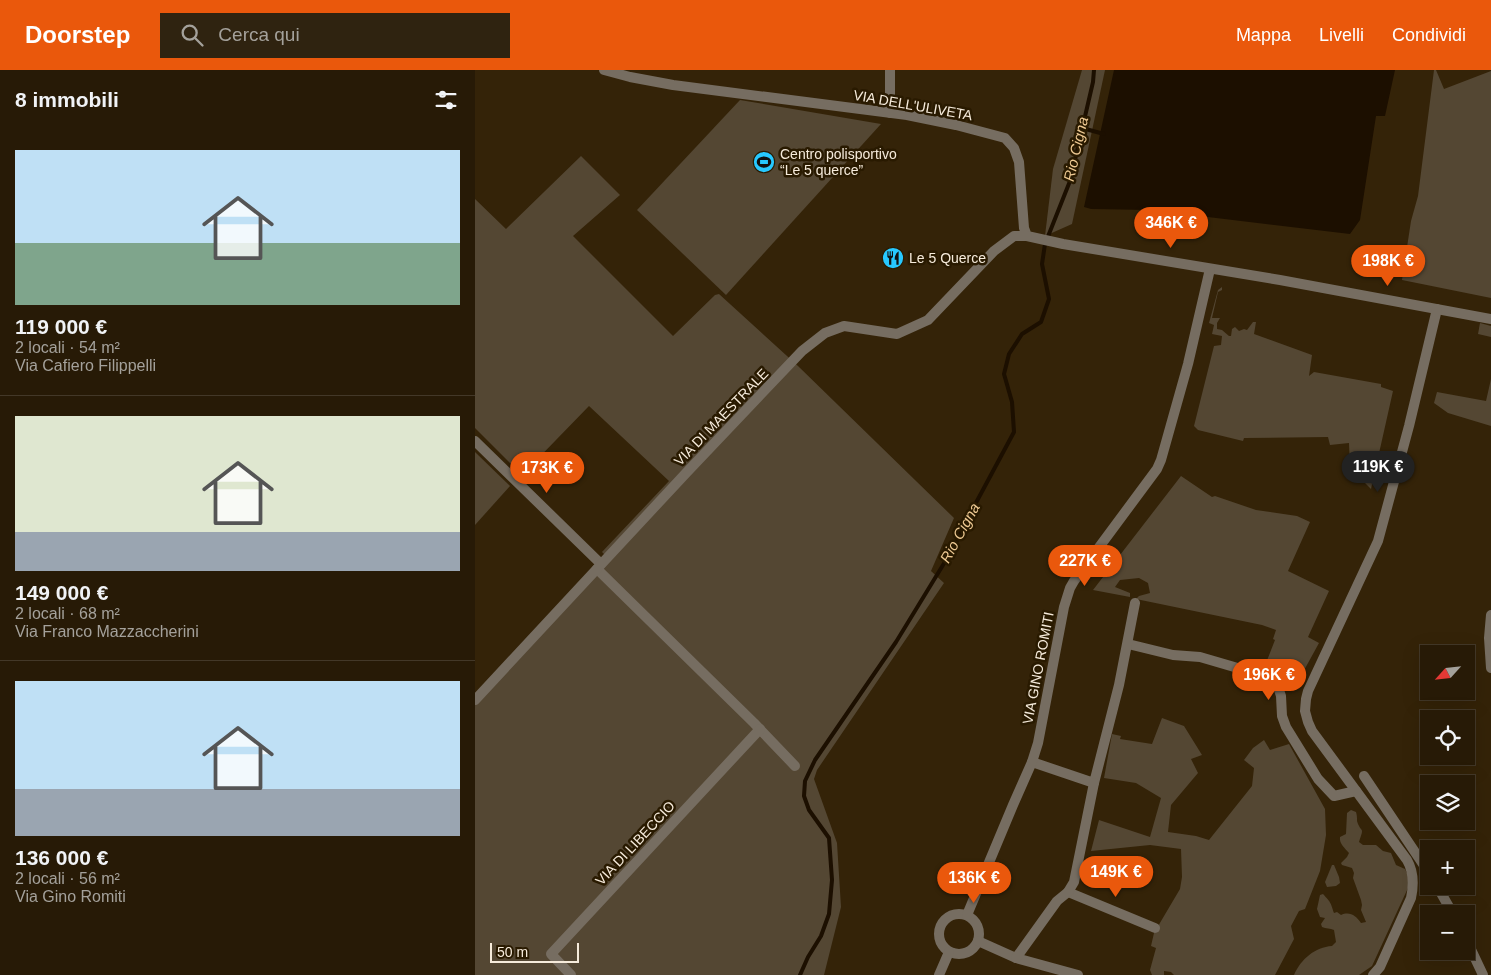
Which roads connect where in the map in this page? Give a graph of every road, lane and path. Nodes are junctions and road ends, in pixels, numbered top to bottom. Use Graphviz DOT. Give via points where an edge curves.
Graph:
graph roads {
  1 [pos="604,70"];
  2 [pos="890,70"];
  3 [pos="630,73"];
  4 [pos="890,113"];
  5 [pos="1027,236"];
  6 [pos="1210,269"];
  7 [pos="1437,309"];
  8 [pos="1491,319"];
  9 [pos="475,441"];
  10 [pos="599,567"];
  11 [pos="1135,603"];
  12 [pos="1491,615"];
  13 [pos="1127,644"];
  14 [pos="1491,668"];
  15 [pos="475,700"];
  16 [pos="760,730"];
  17 [pos="1032,762"];
  18 [pos="795,766"];
  19 [pos="1364,776"];
  20 [pos="1094,783"];
  21 [pos="1356,791"];
  22 [pos="1420,860"];
  23 [pos="1068,892"];
  24 [pos="967,915"];
  25 [pos="1155,928"];
  26 [pos="978,940"];
  27 [pos="949,952"];
  28 [pos="1016,958"];
  29 [pos="1475,958"];
  30 [pos="571,975"];
  31 [pos="939,975"];
  32 [pos="1078,975"];
  33 [pos="1373,975"];
  34 [pos="1483,975"];
  1 -- 3 [label="street, VIA DELL'ULIVETA"];
  2 -- 4 [label="street"];
  3 -- 4 [label="street, VIA DELL'ULIVETA" via="673,85"];
  4 -- 5 [label="street, VIA DELL'ULIVETA" via="956,124 1005,138 1015,148 1019,162 1023,228"];
  5 -- 6 [label="street"];
  5 -- 10 [label="street, VIA DI MAESTRALE" via="1015,236 994,251 928,320 915,327 897,334 844,326 825,333 802,351"];
  6 -- 7 [label="street"];
  6 -- 17 [label="street, VIA GINO ROMITI" via="1161,460 1070,588"];
  7 -- 8 [label="street"];
  7 -- 21 [label="street" via="1378,541 1305,699 1306,717 1313,731"];
  9 -- 10 [label="street"];
  10 -- 15 [label="street, VIA DI MAESTRALE"];
  10 -- 16 [label="street"];
  11 -- 13 [label="street"];
  12 -- 14 [label="street"];
  13 -- 20 [label="street"];
  13 -- 21 [label="street" via="1173,655 1200,657 1265,676 1277,684 1281,716 1286,727 1325,788 1334,796"];
  16 -- 18 [label="street"];
  16 -- 30 [label="street, VIA DI LIBECCIO" via="551,954"];
  17 -- 20 [label="street"];
  17 -- 24 [label="street, VIA GINO ROMITI"];
  19 -- 22 [label="street"];
  20 -- 23 [label="street" via="1075,882"];
  21 -- 33 [label="street" via="1413,872 1411,898 1380,967"];
  23 -- 25 [label="street"];
  23 -- 28 [label="street" via="1057,901"];
  24 -- 26 [label="street" via="978,926"];
  24 -- 27 [label="street" via="953,914 941,922 938,936"];
  26 -- 27 [label="street" via="970,951"];
  26 -- 28 [label="street"];
  27 -- 31 [label="street"];
  28 -- 32 [label="street"];
  29 -- 34 [label="street"];
}
